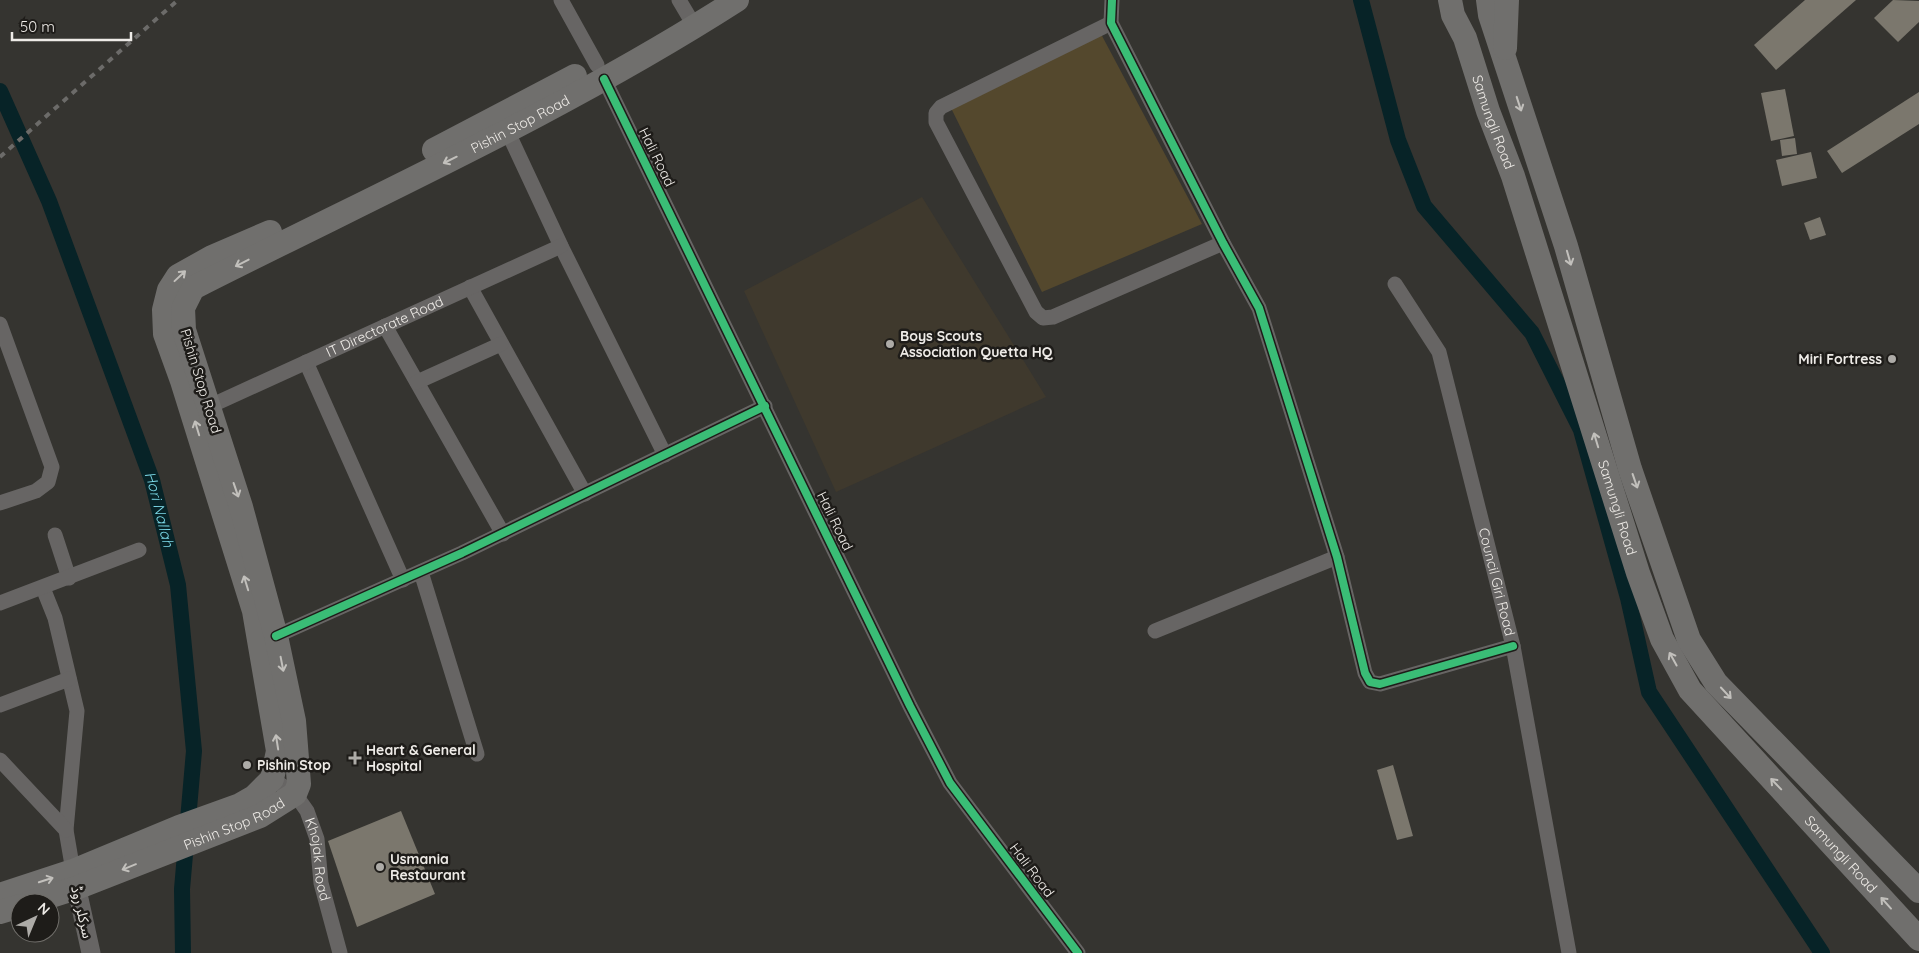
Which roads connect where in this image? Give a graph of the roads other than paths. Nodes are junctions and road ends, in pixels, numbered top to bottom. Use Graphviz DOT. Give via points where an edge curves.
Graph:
graph roads {
  1 [pos="561,0"];
  2 [pos="715,0"];
  3 [pos="737,0"];
  4 [pos="1112,0"];
  5 [pos="1450,0"];
  6 [pos="1465,0"];
  7 [pos="1495,5"];
  8 [pos="687,15"];
  9 [pos="1111,23"];
  10 [pos="1465,38"];
  11 [pos="601,72"];
  12 [pos="504,124"];
  13 [pos="1223,243"];
  14 [pos="561,246"];
  15 [pos="1395,284"];
  16 [pos="470,287"];
  17 [pos="0,324"];
  18 [pos="385,326"];
  19 [pos="502,344"];
  20 [pos="306,362"];
  21 [pos="417,382"];
  22 [pos="765,406"];
  23 [pos="208,407"];
  24 [pos="666,455"];
  25 [pos="585,494"];
  26 [pos="0,503"];
  27 [pos="502,534"];
  28 [pos="55,535"];
  29 [pos="139,550"];
  30 [pos="1337,557"];
  31 [pos="421,572"];
  32 [pos="69,578"];
  33 [pos="403,580"];
  34 [pos="43,588"];
  35 [pos="0,603"];
  36 [pos="1155,631"];
  37 [pos="276,636"];
  38 [pos="1513,646"];
  39 [pos="69,679"];
  40 [pos="0,705"];
  41 [pos="477,754"];
  42 [pos="0,760"];
  43 [pos="272,778"];
  44 [pos="295,794"];
  45 [pos="66,830"];
  46 [pos="183,839"];
  47 [pos="74,880"];
  48 [pos="1919,891"];
  49 [pos="49,893"];
  50 [pos="0,895"];
  51 [pos="1919,939"];
  52 [pos="91,953"];
  53 [pos="340,953"];
  54 [pos="1078,953"];
  55 [pos="1569,953"];
  1 -- 11 [label="street, Hali Road"];
  2 -- 8 [label="main road, Pishin Stop Road"];
  3 -- 8 [label="main road, Pishin Stop Road"];
  4 -- 9 [label="street"];
  5 -- 10 [label="main road, Samungli Road" via="1453,15"];
  6 -- 10 [label="main road"];
  7 -- 48 [label="main road, Samungli Road, one-way" via="1504,57 1566,246 1630,469 1689,640 1716,683"];
  8 -- 11 [label="main road, Pishin Stop Road"];
  9 -- 13 [label="street"];
  9 -- 13 [label="street" via="941,107 936,113 936,122 1036,312 1043,318 1053,318"];
  51 -- 10 [label="main road, Samungli Road, one-way" via="1690,690 1662,639 1638,573 1513,176 1488,112"];
  11 -- 12 [label="main road, Pishin Stop Road"];
  11 -- 22 [label="street, Hali Road"];
  12 -- 14 [label="street"];
  12 -- 23 [label="main road, Pishin Stop Road, one-way" via="193,288 183,308 184,330"];
  43 -- 12 [label="main road, Pishin Stop Road, one-way" via="278,751 254,611 165,334 164,310 169,290 178,276 192,266"];
  13 -- 30 [label="street" via="1259,308"];
  14 -- 16 [label="street, IT Directorate Road"];
  14 -- 24 [label="street"];
  15 -- 38 [label="street, Council Giri Road" via="1439,352"];
  16 -- 18 [label="street, IT Directorate Road"];
  16 -- 19 [label="street"];
  17 -- 26 [label="street" via="52,468 48,482 36,491"];
  18 -- 20 [label="street, IT Directorate Road"];
  18 -- 21 [label="street"];
  19 -- 21 [label="street"];
  19 -- 25 [label="street"];
  20 -- 23 [label="street, IT Directorate Road"];
  20 -- 33 [label="street"];
  21 -- 27 [label="street"];
  22 -- 24 [label="street"];
  22 -- 54 [label="street, Hali Road" via="905,697 950,783"];
  23 -- 37 [label="main road, Pishin Stop Road, one-way" via="241,507"];
  24 -- 25 [label="street"];
  25 -- 27 [label="street"];
  27 -- 31 [label="street"];
  28 -- 32 [label="street"];
  29 -- 32 [label="street"];
  30 -- 36 [label="street"];
  30 -- 38 [label="street" via="1365,673 1370,682 1380,684"];
  31 -- 33 [label="street"];
  31 -- 41 [label="street"];
  32 -- 34 [label="street"];
  33 -- 37 [label="street"];
  34 -- 35 [label="street"];
  34 -- 39 [label="street" via="55,618"];
  37 -- 44 [label="main road, Pishin Stop Road, one-way" via="294,722 299,784"];
  38 -- 55 [label="street, Council Giri Road"];
  39 -- 40 [label="street"];
  39 -- 45 [label="street" via="77,711"];
  42 -- 45 [label="street"];
  43 -- 44 [label="street, Khojak Road"];
  43 -- 46 [label="main road, Pishin Stop Road" via="254,796 219,813"];
  44 -- 46 [label="main road, Pishin Stop Road" via="260,816"];
  44 -- 53 [label="street, Khojak Road" via="307,811 317,839 321,883"];
  45 -- 47 [label="street"];
  46 -- 47 [label="main road, Pishin Stop Road"];
  47 -- 49 [label="main road, Pishin Stop Road"];
  50 -- 47 [label="main road, Pishin Stop Road, one-way"];
  47 -- 52 [label="street, سرکلر روڈ"];
}
